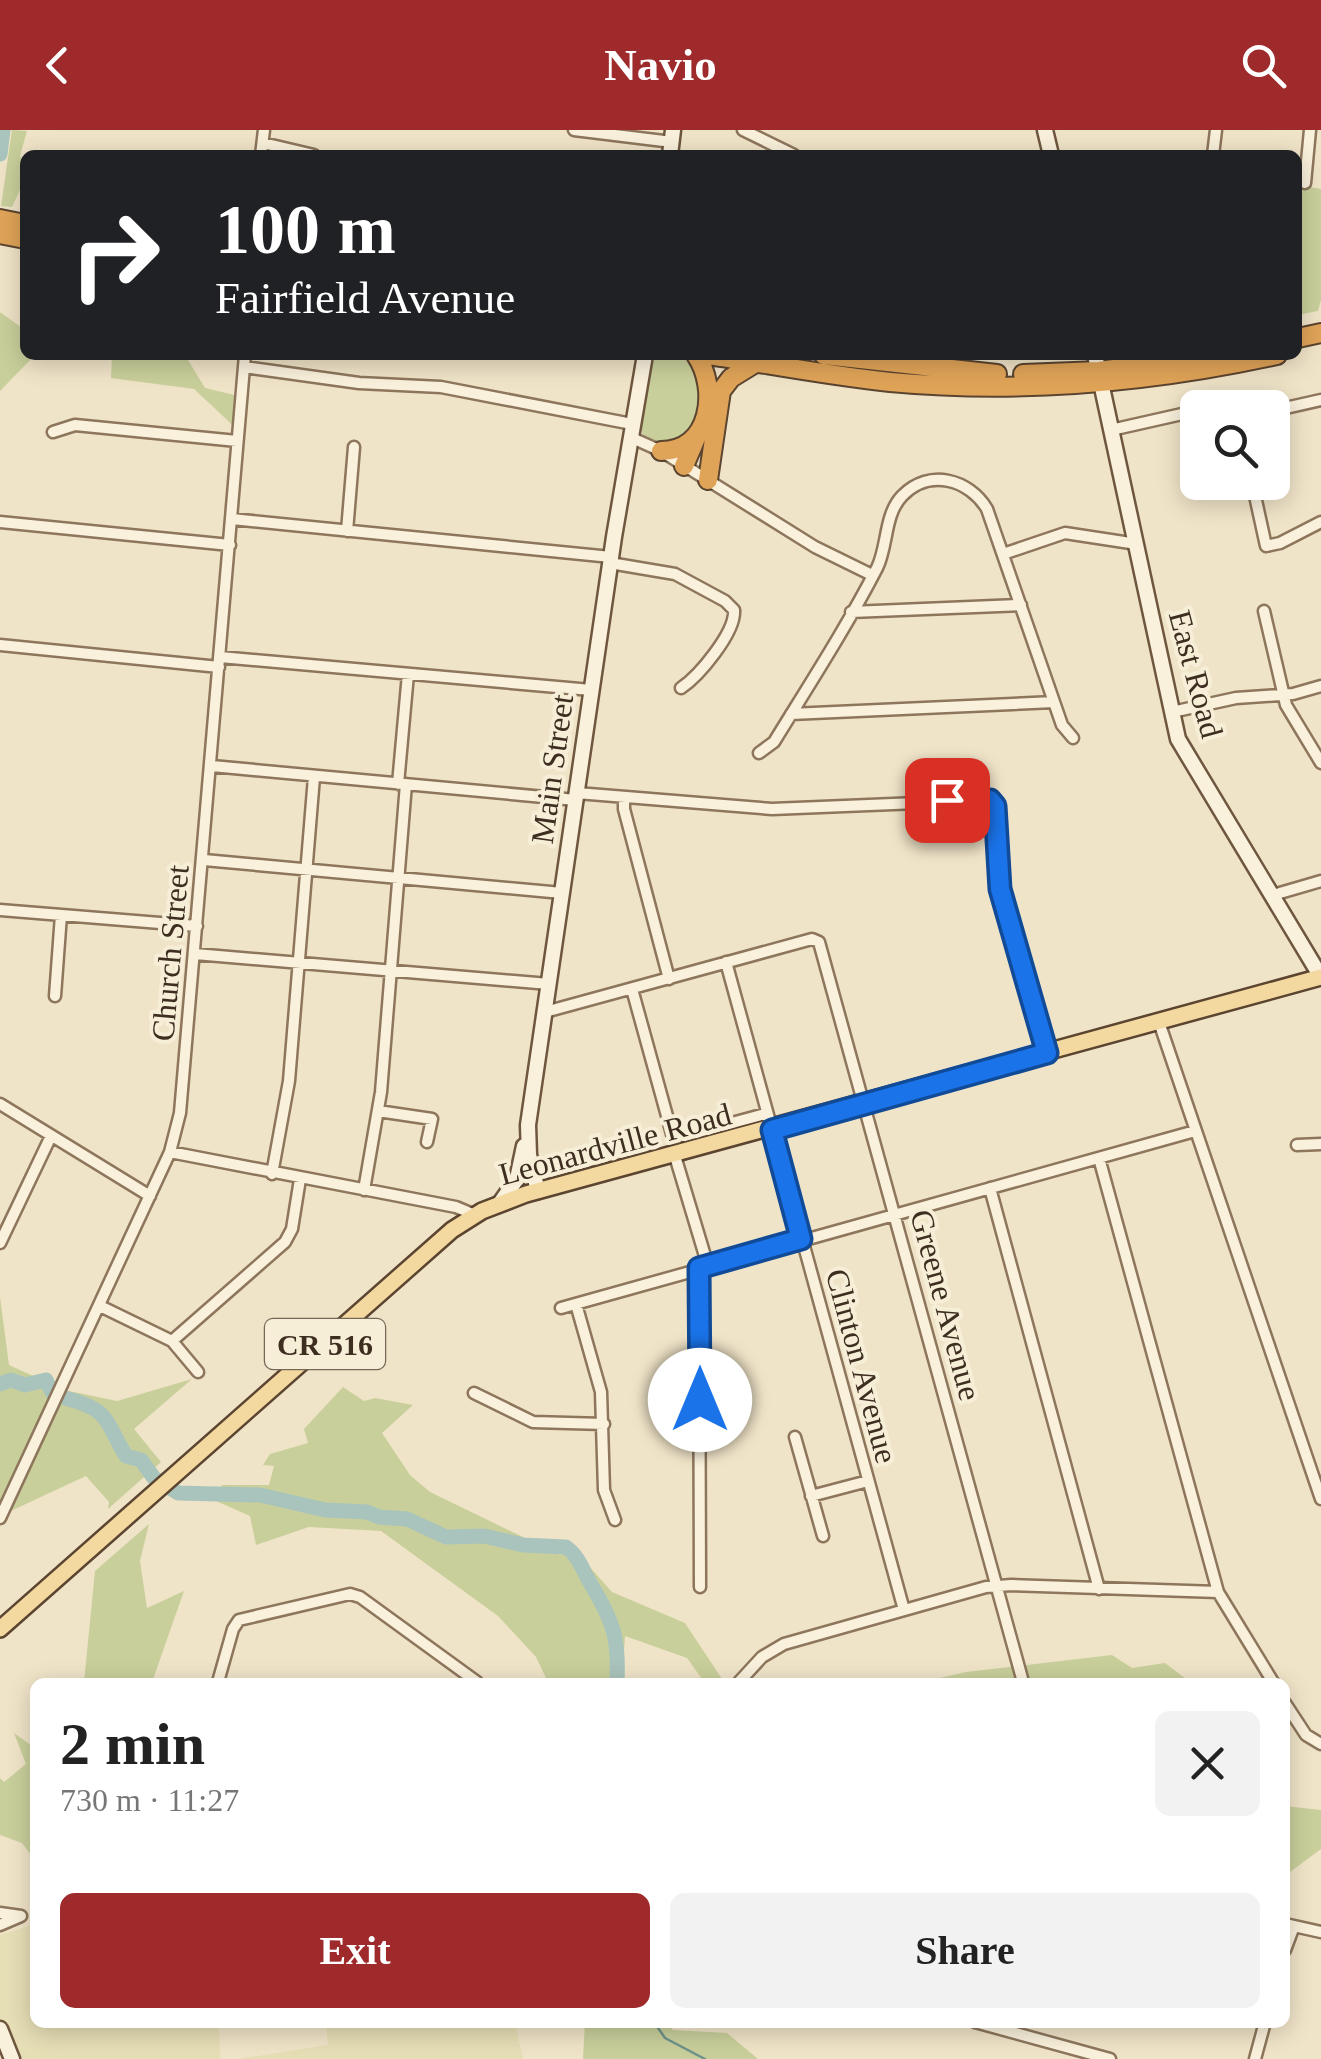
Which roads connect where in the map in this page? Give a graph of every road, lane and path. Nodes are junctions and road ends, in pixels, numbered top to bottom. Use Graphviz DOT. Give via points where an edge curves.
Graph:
graph roads {
  1 [pos="574,130"];
  2 [pos="743,130"];
  3 [pos="1310,130"];
  4 [pos="263,142"];
  5 [pos="672,142"];
  6 [pos="294,150"];
  7 [pos="784,150"];
  8 [pos="1305,183"];
  9 [pos="644,360"];
  10 [pos="698,360"];
  11 [pos="743,360"];
  12 [pos="865,360"];
  13 [pos="1179,360"];
  14 [pos="1251,360"];
  15 [pos="245,361"];
  16 [pos="757,362"];
  17 [pos="1098,370"];
  18 [pos="1321,400"];
  19 [pos="1290,406"];
  20 [pos="1180,414"];
  21 [pos="1112,430"];
  22 [pos="631,431"];
  23 [pos="53,432"];
  24 [pos="696,438"];
  25 [pos="238,441"];
  26 [pos="354,447"];
  27 [pos="661,451"];
  28 [pos="684,466"];
  29 [pos="708,480"];
  30 [pos="1256,500"];
  31 [pos="232,519"];
  32 [pos="0,522"];
  33 [pos="1321,522"];
  34 [pos="346,530"];
  35 [pos="1137,544"];
  36 [pos="230,545"];
  37 [pos="1003,554"];
  38 [pos="611,560"];
  39 [pos="872,575"];
  40 [pos="1021,605"];
  41 [pos="1264,611"];
  42 [pos="851,612"];
  43 [pos="0,645"];
  44 [pos="219,662"];
  45 [pos="408,674"];
  46 [pos="1321,686"];
  47 [pos="681,688"];
  48 [pos="591,690"];
  49 [pos="1283,695"];
  50 [pos="1054,702"];
  51 [pos="1172,712"];
  52 [pos="791,714"];
  53 [pos="1073,738"];
  54 [pos="760,753"];
  55 [pos="1321,763"];
  56 [pos="212,766"];
  57 [pos="314,776"];
  58 [pos="402,784"];
  59 [pos="576,797"];
  60 [pos="624,798"];
  61 [pos="204,860"];
  62 [pos="307,871"];
  63 [pos="399,877"];
  64 [pos="1321,881"];
  65 [pos="562,894"];
  66 [pos="1272,895"];
  67 [pos="0,910"];
  68 [pos="61,915"];
  69 [pos="198,926"];
  70 [pos="195,954"];
  71 [pos="726,962"];
  72 [pos="300,964"];
  73 [pos="392,971"];
  74 [pos="1321,977"];
  75 [pos="669,978"];
  76 [pos="549,984"];
  77 [pos="632,990"];
  78 [pos="55,996"];
  79 [pos="545,1012"];
  80 [pos="1160,1022"];
  81 [pos="1047,1053"];
  82 [pos="0,1104"];
  83 [pos="863,1104"];
  84 [pos="378,1111"];
  85 [pos="768,1122"];
  86 [pos="528,1125"];
  87 [pos="1195,1131"];
  88 [pos="51,1136"];
  89 [pos="428,1142"];
  90 [pos="1321,1144"];
  91 [pos="1298,1145"];
  92 [pos="170,1152"];
  93 [pos="675,1156"];
  94 [pos="1099,1158"];
  95 [pos="272,1174"];
  96 [pos="300,1178"];
  97 [pos="990,1188"];
  98 [pos="364,1190"];
  99 [pos="538,1191"];
  100 [pos="150,1196"];
  101 [pos="500,1203"];
  102 [pos="895,1213"];
  103 [pos="475,1215"];
  104 [pos="801,1239"];
  105 [pos="0,1243"];
  106 [pos="703,1267"];
  107 [pos="576,1304"];
  108 [pos="100,1306"];
  109 [pos="561,1308"];
  110 [pos="172,1340"];
  111 [pos="198,1372"];
  112 [pos="474,1393"];
  113 [pos="604,1424"];
  114 [pos="795,1437"];
  115 [pos="868,1481"];
  116 [pos="811,1496"];
  117 [pos="1321,1500"];
  118 [pos="0,1518"];
  119 [pos="615,1520"];
  120 [pos="823,1536"];
  121 [pos="998,1586"];
  122 [pos="700,1587"];
  123 [pos="1099,1589"];
  124 [pos="1218,1592"];
  125 [pos="904,1610"];
  126 [pos="0,1629"];
  127 [pos="219,1678"];
  128 [pos="473,1678"];
  129 [pos="743,1678"];
  130 [pos="1022,1678"];
  131 [pos="1270,1678"];
  132 [pos="1290,1711"];
  133 [pos="1321,1744"];
  134 [pos="0,1913"];
  135 [pos="21,1916"];
  136 [pos="30,1918"];
  137 [pos="0,1925"];
  138 [pos="1290,1925"];
  139 [pos="1321,1932"];
  140 [pos="997,2028"];
  141 [pos="1263,2028"];
  142 [pos="0,2030"];
  143 [pos="12,2059"];
  144 [pos="1110,2059"];
  145 [pos="1255,2059"];
  1 -- 5 [label="street"];
  2 -- 7 [label="street"];
  3 -- 8 [label="street"];
  4 -- 6 [label="street"];
  9 -- 22 [label="street, Main Street"];
  10 -- 24 [label="highway" via="710,386"];
  11 -- 16 [label="highway"];
  12 -- 17 [label="highway" via="980,374"];
  13 -- 17 [label="highway"];
  14 -- 17 [label="highway" via="1178,374"];
  15 -- 22 [label="street" via="359,382 441,387"];
  15 -- 25 [label="street, Church Street"];
  16 -- 17 [label="highway" via="897,382 1008,386"];
  16 -- 29 [label="highway" via="721,391"];
  17 -- 21 [label="street, East Road"];
  18 -- 19 [label="street"];
  20 -- 21 [label="street"];
  21 -- 35 [label="street, East Road"];
  22 -- 27 [label="street"];
  22 -- 38 [label="street, Main Street"];
  23 -- 25 [label="street" via="75,425"];
  24 -- 27 [label="highway"];
  24 -- 28 [label="highway"];
  25 -- 31 [label="street, Church Street"];
  26 -- 34 [label="street"];
  27 -- 28 [label="street"];
  28 -- 29 [label="street"];
  29 -- 39 [label="street"];
  30 -- 33 [label="street" via="1266,546"];
  31 -- 34 [label="street"];
  31 -- 36 [label="street, Church Street"];
  32 -- 36 [label="street"];
  34 -- 38 [label="street"];
  35 -- 37 [label="street" via="1065,533"];
  35 -- 51 [label="street, East Road"];
  36 -- 44 [label="street, Church Street"];
  37 -- 39 [label="street" via="987,509 971,489 946,480 923,482 894,508"];
  37 -- 40 [label="street"];
  38 -- 47 [label="street" via="675,574 734,610 735,621 704,668"];
  38 -- 48 [label="street, Main Street"];
  39 -- 42 [label="street"];
  40 -- 42 [label="street"];
  40 -- 50 [label="street"];
  41 -- 49 [label="street"];
  42 -- 52 [label="street"];
  43 -- 44 [label="street"];
  44 -- 45 [label="street"];
  44 -- 56 [label="street, Church Street"];
  45 -- 48 [label="street"];
  45 -- 58 [label="street"];
  46 -- 49 [label="street"];
  48 -- 59 [label="street, Main Street"];
  49 -- 51 [label="street"];
  49 -- 55 [label="street"];
  50 -- 52 [label="street"];
  50 -- 53 [label="street"];
  51 -- 66 [label="street, East Road" via="1182,746"];
  52 -- 54 [label="street"];
  56 -- 57 [label="street"];
  56 -- 61 [label="street, Church Street"];
  57 -- 58 [label="street"];
  57 -- 62 [label="street"];
  58 -- 59 [label="street"];
  58 -- 63 [label="street"];
  59 -- 60 [label="street"];
  59 -- 65 [label="street, Main Street"];
  60 -- 75 [label="street"];
  60 -- 81 [label="street" via="772,809 990,800 1000,889"];
  61 -- 62 [label="street"];
  61 -- 69 [label="street, Church Street"];
  62 -- 63 [label="street"];
  62 -- 72 [label="street"];
  63 -- 65 [label="street"];
  63 -- 73 [label="street"];
  64 -- 66 [label="street"];
  65 -- 76 [label="street, Main Street"];
  66 -- 74 [label="street, East Road"];
  67 -- 68 [label="street"];
  68 -- 69 [label="street"];
  68 -- 78 [label="street"];
  69 -- 70 [label="street, Church Street"];
  70 -- 72 [label="street"];
  70 -- 92 [label="street, Church Street" via="184,1091"];
  71 -- 75 [label="street"];
  71 -- 83 [label="street, Greene Avenue" via="819,942"];
  71 -- 85 [label="street, Clinton Avenue"];
  72 -- 73 [label="street"];
  72 -- 95 [label="street"];
  73 -- 76 [label="street"];
  73 -- 84 [label="street"];
  74 -- 80 [label="main road, Leonardville Road / CR 516"];
  75 -- 77 [label="street"];
  76 -- 79 [label="street, Main Street"];
  77 -- 79 [label="street"];
  77 -- 85 [label="street" via="672,1134"];
  79 -- 86 [label="street, Main Street"];
  80 -- 81 [label="main road, Leonardville Road / CR 516"];
  80 -- 87 [label="street"];
  81 -- 83 [label="main road, Leonardville Road / CR 516"];
  82 -- 88 [label="street"];
  83 -- 85 [label="main road, Leonardville Road / CR 516"];
  83 -- 102 [label="street, Greene Avenue"];
  84 -- 89 [label="street" via="432,1120"];
  84 -- 98 [label="street"];
  85 -- 93 [label="main road, Leonardville Road / CR 516"];
  85 -- 104 [label="street, Clinton Avenue"];
  86 -- 99 [label="street, Main Street"];
  86 -- 101 [label="street" via="518,1177"];
  87 -- 94 [label="street"];
  87 -- 117 [label="street"];
  88 -- 100 [label="street"];
  88 -- 105 [label="street"];
  90 -- 91 [label="street"];
  92 -- 95 [label="street"];
  92 -- 100 [label="street, Church Street"];
  93 -- 99 [label="main road, Leonardville Road / CR 516"];
  93 -- 106 [label="street"];
  94 -- 97 [label="street"];
  94 -- 124 [label="street"];
  95 -- 96 [label="street"];
  96 -- 98 [label="street"];
  96 -- 110 [label="street" via="285,1242"];
  97 -- 102 [label="street"];
  97 -- 123 [label="street"];
  98 -- 103 [label="street"];
  99 -- 101 [label="main road, Leonardville Road / CR 516"];
  100 -- 108 [label="street, Church Street"];
  101 -- 103 [label="main road, Leonardville Road / CR 516"];
  102 -- 104 [label="street"];
  102 -- 121 [label="street, Greene Avenue"];
  103 -- 126 [label="main road, Leonardville Road / CR 516"];
  104 -- 106 [label="street"];
  104 -- 115 [label="street, Clinton Avenue"];
  106 -- 107 [label="street"];
  106 -- 122 [label="street"];
  107 -- 109 [label="street"];
  107 -- 113 [label="street"];
  108 -- 110 [label="street"];
  108 -- 118 [label="street, Church Street"];
  110 -- 111 [label="street"];
  112 -- 113 [label="street" via="533,1422"];
  113 -- 119 [label="street" via="604,1490"];
  114 -- 116 [label="street"];
  115 -- 116 [label="street"];
  115 -- 125 [label="street, Clinton Avenue"];
  116 -- 120 [label="street"];
  121 -- 123 [label="street"];
  121 -- 125 [label="street"];
  121 -- 130 [label="street, Greene Avenue"];
  123 -- 124 [label="street"];
  124 -- 131 [label="street"];
  125 -- 129 [label="street" via="784,1644"];
  127 -- 128 [label="street" via="239,1620 350,1594"];
  132 -- 133 [label="street" via="1306,1736"];
  134 -- 135 [label="street"];
  135 -- 136 [label="street"];
  135 -- 137 [label="street"];
  138 -- 139 [label="street"];
  140 -- 144 [label="street"];
  141 -- 145 [label="street"];
  142 -- 143 [label="street"];
}
